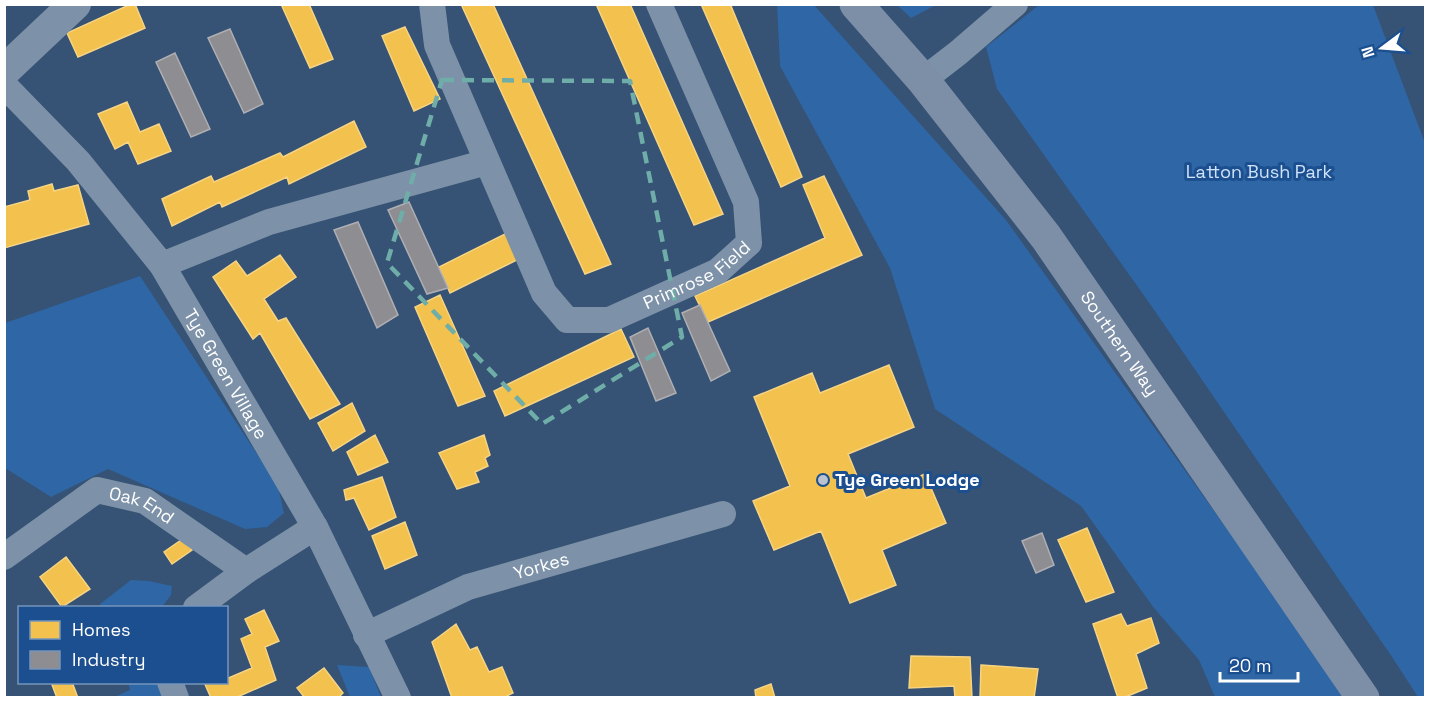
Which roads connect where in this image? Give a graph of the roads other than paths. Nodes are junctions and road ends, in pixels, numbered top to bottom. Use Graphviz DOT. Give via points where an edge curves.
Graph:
graph roads {
  1 [pos="75,4"];
  2 [pos="432,4"];
  3 [pos="659,4"];
  4 [pos="856,4"];
  5 [pos="1015,4"];
  6 [pos="4,71"];
  7 [pos="923,80"];
  8 [pos="4,86"];
  9 [pos="488,162"];
  10 [pos="162,265"];
  11 [pos="723,514"];
  12 [pos="315,527"];
  13 [pos="4,557"];
  14 [pos="246,571"];
  15 [pos="199,606"];
  16 [pos="366,635"];
  17 [pos="398,698"];
  18 [pos="1363,698"];
  1 -- 6 [label="street"];
  2 -- 9 [label="street, Primrose Field" via="437,45"];
  3 -- 9 [label="street, Primrose Field" via="746,202 749,243 718,271 609,320 567,320 544,293"];
  4 -- 7 [label="main road, Southern Way"];
  5 -- 7 [label="street"];
  7 -- 18 [label="main road, Southern Way" via="1046,237"];
  8 -- 10 [label="street, Tye Green Village" via="78,161"];
  9 -- 10 [label="street" via="269,222"];
  10 -- 12 [label="street, Tye Green Village"];
  11 -- 16 [label="street, Yorkes" via="468,587"];
  12 -- 14 [label="street"];
  12 -- 16 [label="street, Tye Green Village"];
  13 -- 14 [label="street, Oak End" via="97,490 145,501"];
  14 -- 15 [label="street"];
  16 -- 17 [label="street, Tye Green Village"];
}
